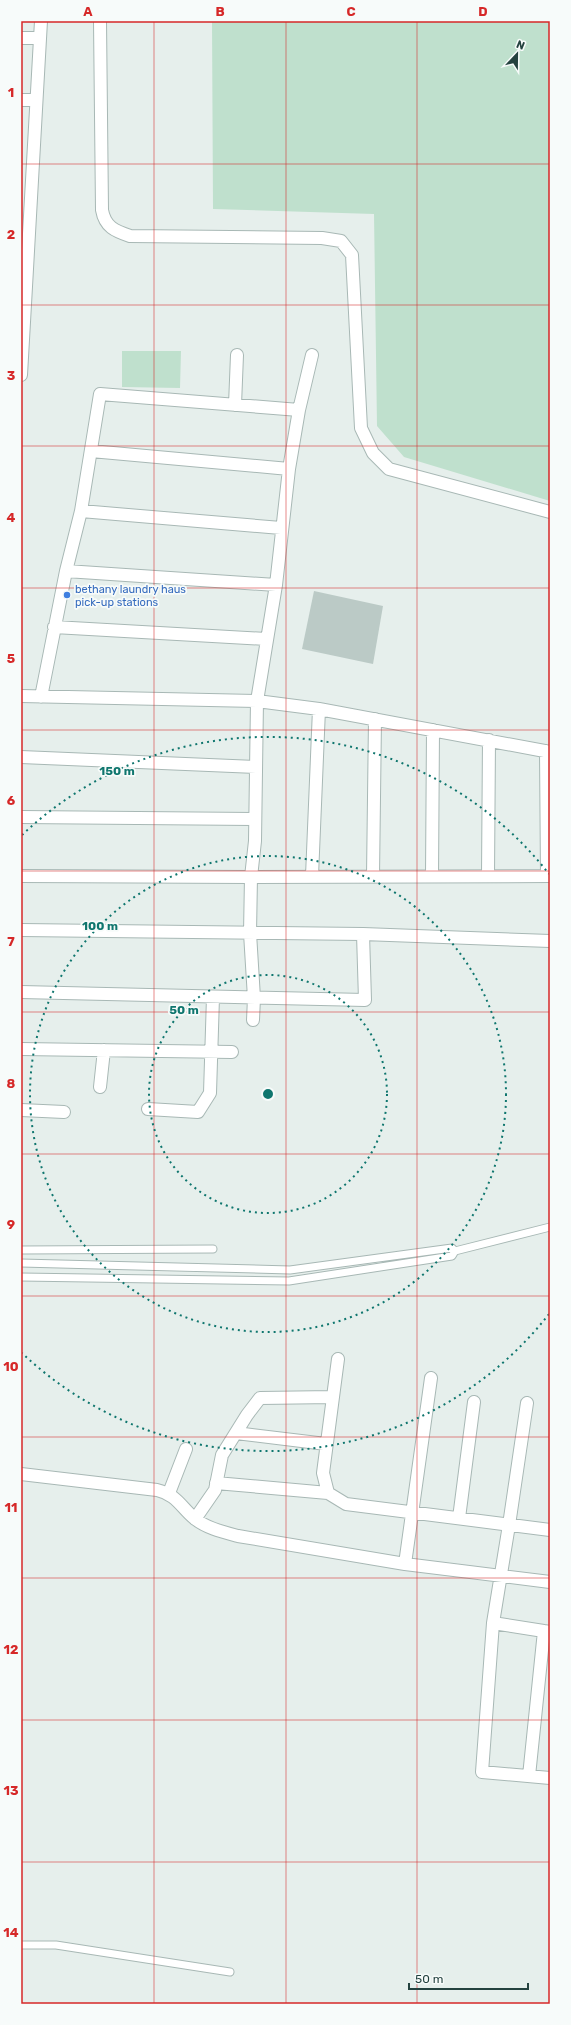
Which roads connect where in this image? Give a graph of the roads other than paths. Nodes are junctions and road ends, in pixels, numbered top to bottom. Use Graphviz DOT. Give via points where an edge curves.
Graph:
graph roads {
  1 [pos="41,21"];
  2 [pos="100,21"];
  3 [pos="21,38"];
  4 [pos="40,38"];
  5 [pos="21,100"];
  6 [pos="36,100"];
  7 [pos="27,159"];
  8 [pos="25,230"];
  9 [pos="237,355"];
  10 [pos="312,355"];
  11 [pos="21,371"];
  12 [pos="235,405"];
  13 [pos="299,410"];
  14 [pos="91,451"];
  15 [pos="289,469"];
  16 [pos="81,511"];
  17 [pos="550,512"];
  18 [pos="281,528"];
  19 [pos="66,571"];
  20 [pos="276,585"];
  21 [pos="54,627"];
  22 [pos="266,639"];
  23 [pos="21,696"];
  24 [pos="41,696"];
  25 [pos="256,701"];
  26 [pos="319,709"];
  27 [pos="375,719"];
  28 [pos="433,730"];
  29 [pos="488,740"];
  30 [pos="548,751"];
  31 [pos="21,757"];
  32 [pos="256,766"];
  33 [pos="21,817"];
  34 [pos="254,819"];
  35 [pos="21,876"];
  36 [pos="312,876"];
  37 [pos="373,876"];
  38 [pos="432,876"];
  39 [pos="488,876"];
  40 [pos="548,876"];
  41 [pos="251,877"];
  42 [pos="21,930"];
  43 [pos="250,933"];
  44 [pos="363,934"];
  45 [pos="550,941"];
  46 [pos="21,992"];
  47 [pos="213,997"];
  48 [pos="254,998"];
  49 [pos="253,1020"];
  50 [pos="21,1050"];
  51 [pos="104,1050"];
  52 [pos="212,1051"];
  53 [pos="232,1052"];
  54 [pos="100,1087"];
  55 [pos="21,1110"];
  56 [pos="148,1110"];
  57 [pos="64,1112"];
  58 [pos="550,1227"];
  59 [pos="213,1249"];
  60 [pos="21,1250"];
  61 [pos="455,1251"];
  62 [pos="21,1263"];
  63 [pos="98,1265"];
  64 [pos="21,1277"];
  65 [pos="97,1278"];
  66 [pos="338,1359"];
  67 [pos="431,1378"];
  68 [pos="333,1397"];
  69 [pos="474,1402"];
  70 [pos="527,1403"];
  71 [pos="236,1434"];
  72 [pos="326,1444"];
  73 [pos="186,1449"];
  74 [pos="21,1474"];
  75 [pos="216,1483"];
  76 [pos="169,1493"];
  77 [pos="328,1493"];
  78 [pos="412,1512"];
  79 [pos="459,1518"];
  80 [pos="195,1519"];
  81 [pos="510,1525"];
  82 [pos="550,1530"];
  83 [pos="405,1564"];
  84 [pos="501,1576"];
  85 [pos="550,1582"];
  86 [pos="493,1623"];
  87 [pos="547,1631"];
  88 [pos="529,1776"];
  89 [pos="550,1778"];
  90 [pos="21,1946"];
  91 [pos="230,1972"];
  1 -- 4 [label="street"];
  2 -- 17 [label="street" via="102,210 104,220 111,229 130,236 322,238 341,242 352,255 361,428 373,453 389,469"];
  3 -- 4 [label="street"];
  4 -- 6 [label="street"];
  5 -- 6 [label="street"];
  6 -- 7 [label="street"];
  7 -- 8 [label="street"];
  8 -- 11 [label="street"];
  9 -- 12 [label="street"];
  10 -- 13 [label="street"];
  12 -- 13 [label="street"];
  12 -- 14 [label="street" via="100,394"];
  13 -- 15 [label="street"];
  14 -- 15 [label="street"];
  14 -- 16 [label="street"];
  15 -- 18 [label="street"];
  16 -- 18 [label="street"];
  16 -- 19 [label="street"];
  18 -- 20 [label="street"];
  19 -- 20 [label="street"];
  19 -- 21 [label="street"];
  20 -- 22 [label="street"];
  21 -- 22 [label="street"];
  21 -- 24 [label="street"];
  22 -- 25 [label="street"];
  23 -- 24 [label="street"];
  24 -- 25 [label="street"];
  25 -- 26 [label="street"];
  25 -- 32 [label="street"];
  26 -- 27 [label="street"];
  26 -- 36 [label="street"];
  27 -- 28 [label="street"];
  27 -- 37 [label="street"];
  28 -- 29 [label="street"];
  28 -- 38 [label="street"];
  29 -- 30 [label="street"];
  29 -- 39 [label="street"];
  30 -- 40 [label="street"];
  31 -- 32 [label="street"];
  32 -- 34 [label="street"];
  33 -- 34 [label="street"];
  34 -- 41 [label="street" via="255,841"];
  35 -- 41 [label="street"];
  36 -- 37 [label="street"];
  36 -- 41 [label="street"];
  37 -- 38 [label="street"];
  38 -- 39 [label="street"];
  39 -- 40 [label="street"];
  41 -- 43 [label="street"];
  42 -- 43 [label="street"];
  43 -- 44 [label="street"];
  43 -- 48 [label="street"];
  44 -- 45 [label="street"];
  44 -- 48 [label="street" via="365,1000"];
  46 -- 47 [label="street"];
  47 -- 48 [label="street"];
  47 -- 52 [label="street"];
  48 -- 49 [label="street"];
  50 -- 51 [label="street"];
  51 -- 52 [label="street"];
  51 -- 54 [label="street"];
  52 -- 53 [label="street"];
  52 -- 56 [label="street" via="210,1093 198,1112"];
  55 -- 57 [label="street"];
  58 -- 61 [label="lane"];
  59 -- 60 [label="lane"];
  61 -- 63 [label="lane" via="452,1248 290,1270"];
  61 -- 65 [label="lane" via="452,1256 289,1281"];
  62 -- 63 [label="lane"];
  63 -- 65 [label="lane"];
  64 -- 65 [label="lane"];
  66 -- 68 [label="street"];
  67 -- 78 [label="street"];
  68 -- 71 [label="street" via="260,1398"];
  68 -- 72 [label="street"];
  69 -- 79 [label="street"];
  70 -- 81 [label="street"];
  71 -- 72 [label="street"];
  71 -- 75 [label="street" via="222,1455"];
  72 -- 77 [label="street" via="322,1473"];
  73 -- 76 [label="street"];
  74 -- 76 [label="street"];
  75 -- 77 [label="street"];
  75 -- 80 [label="street" via="215,1490"];
  76 -- 80 [label="street"];
  77 -- 78 [label="street" via="346,1504"];
  78 -- 79 [label="street"];
  78 -- 83 [label="street"];
  79 -- 81 [label="street"];
  80 -- 83 [label="street" via="212,1529 238,1536"];
  81 -- 82 [label="street"];
  81 -- 84 [label="street"];
  83 -- 84 [label="street"];
  84 -- 85 [label="street"];
  84 -- 86 [label="street"];
  86 -- 87 [label="street"];
  86 -- 88 [label="street" via="482,1772"];
  87 -- 88 [label="street"];
  88 -- 89 [label="street"];
  90 -- 91 [label="lane" via="56,1945"];
}
